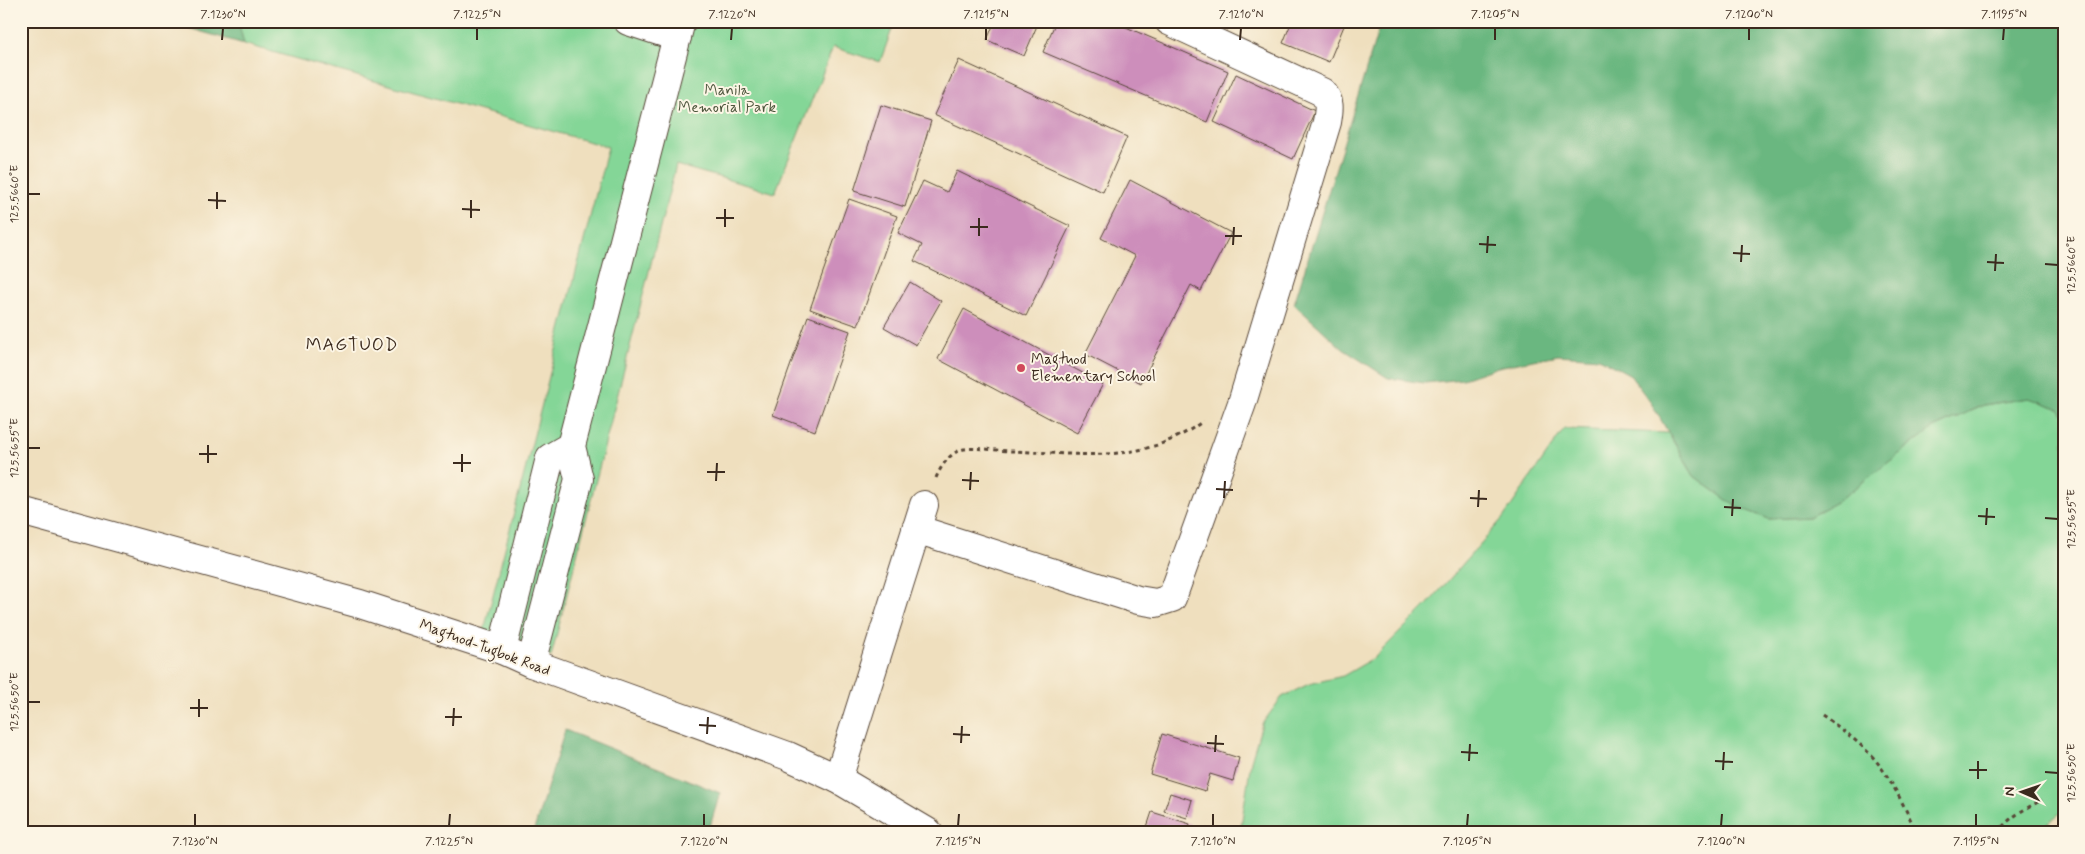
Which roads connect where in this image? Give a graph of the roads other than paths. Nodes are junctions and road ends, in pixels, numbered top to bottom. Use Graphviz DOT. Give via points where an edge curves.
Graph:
graph roads {
  1 [pos="628,21"];
  2 [pos="1169,21"];
  3 [pos="679,29"];
  4 [pos="571,446"];
  5 [pos="21,511"];
  6 [pos="502,650"];
  7 [pos="532,663"];
  8 [pos="838,779"];
  9 [pos="929,833"];
  1 -- 3 [label="main road"];
  2 -- 8 [label="main road" via="1322,92 1329,107 1242,403 1172,598 1156,603 1138,600 920,517"];
  3 -- 4 [label="main road"];
  4 -- 6 [label="main road" via="550,458"];
  4 -- 7 [label="main road" via="579,479"];
  5 -- 6 [label="main road, Magtuod-Tugbok Road" via="360,604"];
  6 -- 7 [label="main road, Magtuod-Tugbok Road"];
  7 -- 8 [label="main road, Magtuod-Tugbok Road" via="788,756"];
  8 -- 9 [label="main road, Magtuod-Tugbok Road"];
}
